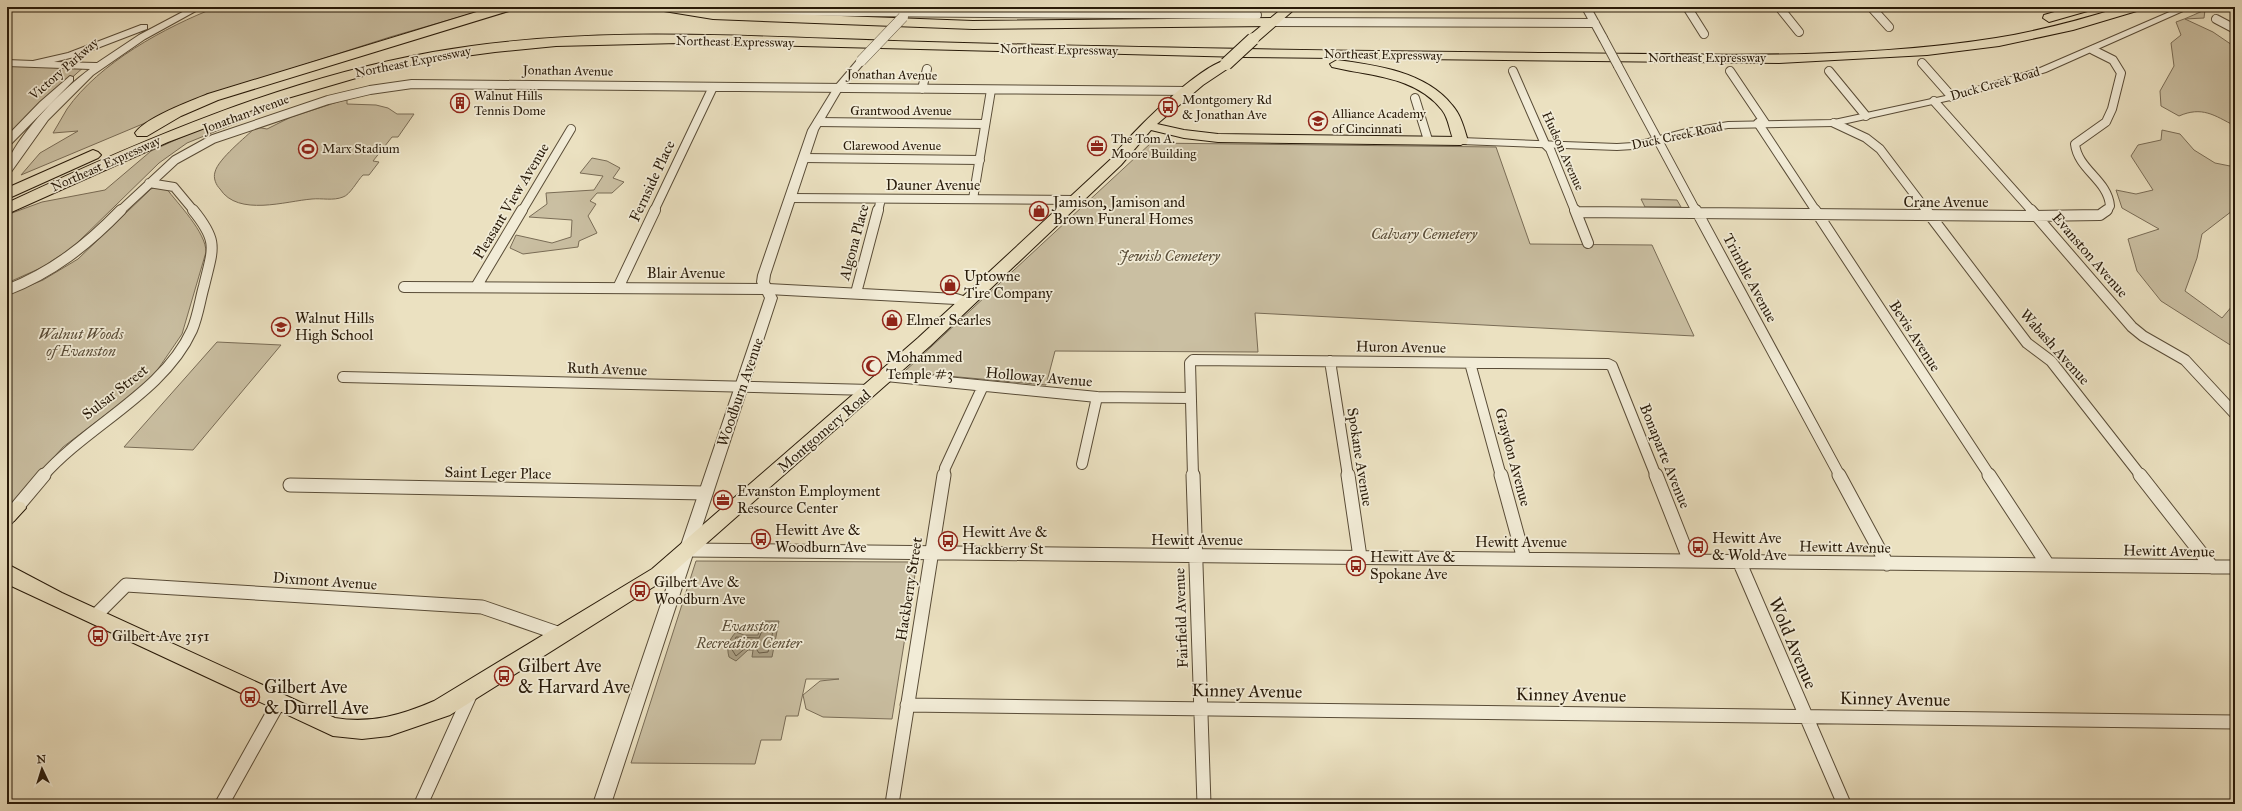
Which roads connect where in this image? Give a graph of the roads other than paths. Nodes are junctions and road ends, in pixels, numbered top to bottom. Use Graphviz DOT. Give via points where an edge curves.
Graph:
graph roads {
  1 [pos="192,7"];
  2 [pos="199,7"];
  3 [pos="507,7"];
  4 [pos="664,7"];
  5 [pos="1291,7"];
  6 [pos="1586,7"];
  7 [pos="1686,7"];
  8 [pos="1779,7"];
  9 [pos="1871,7"];
  10 [pos="2086,7"];
  11 [pos="2135,7"];
  12 [pos="2188,7"];
  13 [pos="1049,10"];
  14 [pos="721,11"];
  15 [pos="1151,11"];
  16 [pos="907,12"];
  17 [pos="1257,15"];
  18 [pos="2216,19"];
  19 [pos="1274,22"];
  20 [pos="1595,23"];
  21 [pos="144,27"];
  22 [pos="1889,27"];
  23 [pos="2235,29"];
  24 [pos="1798,32"];
  25 [pos="1704,34"];
  26 [pos="2093,50"];
  27 [pos="1242,54"];
  28 [pos="7,63"];
  29 [pos="1922,63"];
  30 [pos="32,64"];
  31 [pos="1226,64"];
  32 [pos="85,66"];
  33 [pos="98,66"];
  34 [pos="928,68"];
  35 [pos="1513,71"];
  36 [pos="1730,71"];
  37 [pos="1829,71"];
  38 [pos="713,87"];
  39 [pos="838,88"];
  40 [pos="922,89"];
  41 [pos="991,90"];
  42 [pos="1189,91"];
  43 [pos="1952,97"];
  44 [pos="1415,98"];
  45 [pos="1934,101"];
  46 [pos="1866,116"];
  47 [pos="1177,120"];
  48 [pos="818,122"];
  49 [pos="1761,123"];
  50 [pos="1834,123"];
  51 [pos="985,124"];
  52 [pos="571,129"];
  53 [pos="1152,129"];
  54 [pos="142,133"];
  55 [pos="1659,138"];
  56 [pos="1252,139"];
  57 [pos="1428,140"];
  58 [pos="1461,140"];
  59 [pos="7,142"];
  60 [pos="1545,144"];
  61 [pos="804,158"];
  62 [pos="980,160"];
  63 [pos="7,170"];
  64 [pos="149,182"];
  65 [pos="790,198"];
  66 [pos="13,199"];
  67 [pos="881,199"];
  68 [pos="973,200"];
  69 [pos="1076,200"];
  70 [pos="1576,212"];
  71 [pos="1698,213"];
  72 [pos="1818,215"];
  73 [pos="1931,216"];
  74 [pos="2037,216"];
  75 [pos="1588,243"];
  76 [pos="404,287"];
  77 [pos="476,287"];
  78 [pos="618,288"];
  79 [pos="768,289"];
  80 [pos="7,290"];
  81 [pos="856,293"];
  82 [pos="966,302"];
  83 [pos="1193,360"];
  84 [pos="1330,361"];
  85 [pos="1470,363"];
  86 [pos="1608,364"];
  87 [pos="886,376"];
  88 [pos="344,377"];
  89 [pos="982,386"];
  90 [pos="742,387"];
  91 [pos="871,390"];
  92 [pos="1097,397"];
  93 [pos="1190,398"];
  94 [pos="2235,414"];
  95 [pos="1082,464"];
  96 [pos="290,485"];
  97 [pos="705,493"];
  98 [pos="10,514"];
  99 [pos="687,550"];
  100 [pos="932,552"];
  101 [pos="1196,556"];
  102 [pos="1360,557"];
  103 [pos="1524,559"];
  104 [pos="1690,561"];
  105 [pos="1739,561"];
  106 [pos="1887,564"];
  107 [pos="2048,565"];
  108 [pos="2212,567"];
  109 [pos="2235,568"];
  110 [pos="9,576"];
  111 [pos="94,617"];
  112 [pos="563,634"];
  113 [pos="472,690"];
  114 [pos="279,702"];
  115 [pos="907,705"];
  116 [pos="1201,709"];
  117 [pos="1806,717"];
  118 [pos="2235,722"];
  119 [pos="222,804"];
  120 [pos="421,804"];
  121 [pos="602,804"];
  122 [pos="892,804"];
  123 [pos="1204,804"];
  124 [pos="1844,804"];
  1 -- 21 [label="street, Victory Parkway"];
  2 -- 33 [label="street, Victory Parkway" via="158,27"];
  3 -- 54 [label="highway" via="415,33 237,90 160,120"];
  4 -- 19 [label="highway" via="713,15 973,25"];
  5 -- 19 [label="main road, Montgomery Road"];
  6 -- 20 [label="street, Trimble Avenue"];
  7 -- 25 [label="street"];
  8 -- 24 [label="street"];
  9 -- 22 [label="street"];
  10 -- 54 [label="highway, Northeast Expressway" via="2016,26 1970,34 1904,42 1786,48 1342,45 636,29 548,32 450,43 345,65 234,98"];
  11 -- 27 [label="highway, Northeast Expressway" via="2077,24 2008,39 1917,51 1836,57"];
  12 -- 26 [label="street, Duck Creek Road"];
  13 -- 15 [label="street"];
  13 -- 16 [label="street"];
  14 -- 16 [label="street"];
  15 -- 17 [label="street"];
  16 -- 39 [label="street, Woodburn Avenue, bridge"];
  18 -- 23 [label="street"];
  19 -- 20 [label="street"];
  19 -- 31 [label="main road, Montgomery Road, bridge"];
  20 -- 55 [label="street, Trimble Avenue, bridge"];
  21 -- 30 [label="street" via="71,55"];
  21 -- 32 [label="street, Victory Parkway"];
  26 -- 43 [label="street, Duck Creek Road" via="2023,77"];
  26 -- 74 [label="street, Crane Avenue" via="2112,60 2121,73 2110,116 2102,126 2078,139 2075,148 2077,154 2107,190 2111,200 2110,206 2100,215"];
  27 -- 58 [label="highway" via="1358,67 1402,79 1428,92 1446,107"];
  27 -- 66 [label="highway, Northeast Expressway" via="631,40 512,45 432,57 325,80 272,97"];
  28 -- 30 [label="street"];
  29 -- 43 [label="street"];
  30 -- 32 [label="street"];
  31 -- 42 [label="main road, Montgomery Road" via="1210,72"];
  31 -- 53 [label="main road, Montgomery Road" via="1221,75"];
  32 -- 33 [label="street"];
  32 -- 59 [label="street, Victory Parkway" via="42,104"];
  33 -- 63 [label="street, Victory Parkway" via="43,118"];
  34 -- 40 [label="street"];
  35 -- 60 [label="street, Hudson Avenue"];
  36 -- 49 [label="street, Bevis Avenue"];
  37 -- 46 [label="street"];
  38 -- 39 [label="street, Jonathan Avenue"];
  38 -- 64 [label="street, Jonathan Avenue" via="442,83 384,87 331,98 209,141 173,161"];
  38 -- 78 [label="street, Fernside Place"];
  39 -- 40 [label="street, Jonathan Avenue"];
  39 -- 48 [label="street, Woodburn Avenue"];
  40 -- 41 [label="street, Jonathan Avenue"];
  41 -- 42 [label="street, Jonathan Avenue"];
  41 -- 51 [label="street"];
  42 -- 53 [label="main road, Montgomery Road"];
  43 -- 45 [label="street, Duck Creek Road"];
  44 -- 57 [label="street"];
  45 -- 46 [label="street, Duck Creek Road"];
  45 -- 74 [label="street, Evanston Avenue"];
  46 -- 50 [label="street, Duck Creek Road"];
  47 -- 56 [label="main road" via="1179,127 1188,131"];
  48 -- 51 [label="street, Grantwood Avenue"];
  48 -- 61 [label="street, Woodburn Avenue"];
  49 -- 50 [label="street, Duck Creek Road"];
  49 -- 55 [label="street, Duck Creek Road" via="1707,128"];
  49 -- 72 [label="street, Bevis Avenue"];
  50 -- 73 [label="street, Wabash Avenue" via="1877,146"];
  51 -- 62 [label="street"];
  52 -- 77 [label="street, Pleasant View Avenue"];
  53 -- 56 [label="main road, Duck Creek Road" via="1170,140"];
  53 -- 69 [label="main road, Montgomery Road" via="1130,155 1116,162"];
  54 -- 66 [label="highway, Northeast Expressway"];
  55 -- 60 [label="street, Duck Creek Road" via="1633,146 1617,147"];
  55 -- 71 [label="street, Trimble Avenue"];
  56 -- 57 [label="main road, Duck Creek Road"];
  57 -- 58 [label="main road, Duck Creek Road"];
  58 -- 60 [label="street, Duck Creek Road"];
  60 -- 70 [label="street, Hudson Avenue" via="1550,149"];
  61 -- 62 [label="street, Clarewood Avenue"];
  61 -- 65 [label="street, Woodburn Avenue"];
  62 -- 68 [label="street"];
  64 -- 80 [label="street, Jonathan Avenue" via="74,254 46,272"];
  64 -- 98 [label="street, Sulsar Street" via="174,187 206,229 212,242 213,250 192,329 158,380 70,448"];
  65 -- 67 [label="street, Dauner Avenue"];
  65 -- 79 [label="street, Woodburn Avenue" via="764,275 763,282"];
  67 -- 68 [label="street, Dauner Avenue"];
  67 -- 81 [label="street, Algona Place"];
  68 -- 69 [label="street, Dauner Avenue"];
  69 -- 82 [label="main road, Montgomery Road"];
  70 -- 71 [label="street, Crane Avenue"];
  70 -- 75 [label="street, Hudson Avenue"];
  71 -- 72 [label="street, Crane Avenue"];
  71 -- 106 [label="street, Trimble Avenue"];
  72 -- 73 [label="street, Crane Avenue"];
  72 -- 107 [label="street, Bevis Avenue"];
  73 -- 74 [label="street, Crane Avenue"];
  73 -- 108 [label="street, Wabash Avenue" via="2027,343 2051,361"];
  74 -- 94 [label="street, Evanston Avenue" via="2132,326 2143,336 2186,360"];
  76 -- 77 [label="street, Blair Avenue"];
  77 -- 78 [label="street, Blair Avenue"];
  78 -- 79 [label="street, Blair Avenue"];
  79 -- 81 [label="street, Blair Avenue"];
  79 -- 90 [label="street, Woodburn Avenue" via="771,298"];
  81 -- 82 [label="street, Blair Avenue" via="956,299"];
  82 -- 87 [label="main road, Montgomery Road"];
  83 -- 84 [label="street, Huron Avenue"];
  83 -- 93 [label="street, Fairfield Avenue" via="1190,363"];
  84 -- 85 [label="street, Huron Avenue"];
  84 -- 102 [label="street, Spokane Avenue"];
  85 -- 86 [label="street, Huron Avenue"];
  85 -- 103 [label="street, Graydon Avenue"];
  86 -- 104 [label="street, Bonaparte Avenue" via="1612,366"];
  87 -- 89 [label="street, Holloway Avenue"];
  87 -- 91 [label="main road, Montgomery Road"];
  88 -- 90 [label="street, Ruth Avenue"];
  89 -- 92 [label="street, Holloway Avenue"];
  89 -- 100 [label="street, Hackberry Street" via="945,468"];
  90 -- 91 [label="street, Ruth Avenue"];
  90 -- 97 [label="street, Woodburn Avenue"];
  91 -- 99 [label="main road, Montgomery Road"];
  92 -- 93 [label="street, Holloway Avenue"];
  92 -- 95 [label="street"];
  93 -- 101 [label="street, Fairfield Avenue"];
  96 -- 97 [label="street, Saint Leger Place"];
  97 -- 99 [label="street, Woodburn Avenue"];
  99 -- 100 [label="street, Hewitt Avenue"];
  99 -- 112 [label="main road, Montgomery Road" via="659,574"];
  99 -- 121 [label="street, Woodburn Avenue"];
  100 -- 101 [label="street, Hewitt Avenue"];
  100 -- 115 [label="street, Hackberry Street"];
  101 -- 102 [label="street, Hewitt Avenue"];
  101 -- 116 [label="street, Fairfield Avenue"];
  102 -- 103 [label="street, Hewitt Avenue"];
  103 -- 104 [label="street, Hewitt Avenue"];
  104 -- 105 [label="street, Hewitt Avenue"];
  105 -- 106 [label="street, Hewitt Avenue"];
  105 -- 117 [label="street, Wold Avenue"];
  106 -- 107 [label="street, Hewitt Avenue"];
  107 -- 108 [label="street, Hewitt Avenue"];
  108 -- 109 [label="street, Hewitt Avenue"];
  110 -- 111 [label="main road, Montgomery Road"];
  111 -- 112 [label="street, Dixmont Avenue" via="126,585 482,607"];
  111 -- 114 [label="main road, Montgomery Road"];
  112 -- 113 [label="main road, Montgomery Road"];
  113 -- 114 [label="main road, Montgomery Road" via="442,708 407,723 382,730 365,731 333,727"];
  113 -- 120 [label="street"];
  114 -- 119 [label="street"];
  115 -- 116 [label="street, Kinney Avenue"];
  115 -- 122 [label="street, Hackberry Street"];
  116 -- 117 [label="street, Kinney Avenue"];
  116 -- 123 [label="street, Fairfield Avenue"];
  117 -- 118 [label="street, Kinney Avenue"];
  117 -- 124 [label="street, Wold Avenue"];
}
